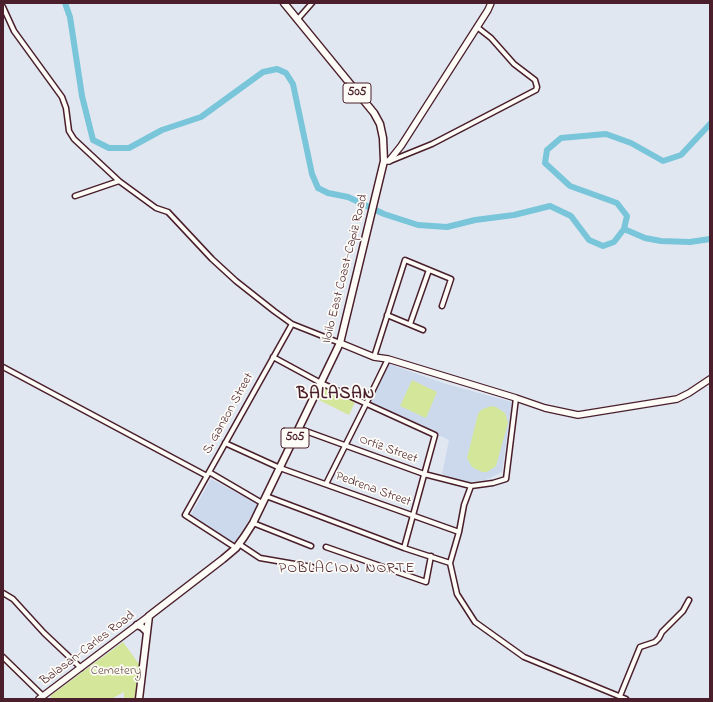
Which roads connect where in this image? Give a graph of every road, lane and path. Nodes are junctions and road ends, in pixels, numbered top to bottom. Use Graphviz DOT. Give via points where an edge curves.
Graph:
graph roads {
  1 [pos="284,3"];
  2 [pos="312,3"];
  3 [pos="491,3"];
  4 [pos="3,7"];
  5 [pos="298,20"];
  6 [pos="477,27"];
  7 [pos="386,161"];
  8 [pos="119,182"];
  9 [pos="75,196"];
  10 [pos="428,270"];
  11 [pos="442,306"];
  12 [pos="387,315"];
  13 [pos="292,324"];
  14 [pos="410,324"];
  15 [pos="423,330"];
  16 [pos="340,343"];
  17 [pos="273,357"];
  18 [pos="374,357"];
  19 [pos="388,359"];
  20 [pos="3,367"];
  21 [pos="710,379"];
  22 [pos="321,383"];
  23 [pos="516,398"];
  24 [pos="366,404"];
  25 [pos="300,428"];
  26 [pos="225,443"];
  27 [pos="346,445"];
  28 [pos="280,468"];
  29 [pos="208,474"];
  30 [pos="424,474"];
  31 [pos="326,484"];
  32 [pos="471,486"];
  33 [pos="266,496"];
  34 [pos="262,503"];
  35 [pos="413,515"];
  36 [pos="253,523"];
  37 [pos="459,532"];
  38 [pos="237,546"];
  39 [pos="311,546"];
  40 [pos="326,547"];
  41 [pos="404,548"];
  42 [pos="431,556"];
  43 [pos="450,563"];
  44 [pos="312,567"];
  45 [pos="3,593"];
  46 [pos="689,600"];
  47 [pos="149,616"];
  48 [pos="137,625"];
  49 [pos="147,632"];
  50 [pos="3,657"];
  51 [pos="80,668"];
  52 [pos="620,696"];
  53 [pos="41,698"];
  54 [pos="140,699"];
  55 [pos="626,699"];
  1 -- 5 [label="main road, Iloilo East Coast-Capiz Road / 505"];
  2 -- 5 [label="street"];
  3 -- 6 [label="street"];
  4 -- 8 [label="street" via="14,31 62,97 69,131 74,139"];
  5 -- 7 [label="main road, Iloilo East Coast-Capiz Road / 505" via="374,113 380,124"];
  6 -- 7 [label="street" via="402,146"];
  6 -- 7 [label="street" via="491,38 514,64 535,80 536,90 432,144"];
  7 -- 16 [label="main road, Iloilo East Coast-Capiz Road / 505" via="370,216"];
  8 -- 9 [label="street"];
  8 -- 13 [label="street" via="156,208 168,212 236,281"];
  10 -- 11 [label="street" via="451,279"];
  10 -- 12 [label="street" via="405,260"];
  10 -- 14 [label="street"];
  12 -- 14 [label="street"];
  12 -- 18 [label="street"];
  13 -- 16 [label="street"];
  13 -- 17 [label="street, S. Ganzon Street"];
  14 -- 15 [label="street"];
  16 -- 18 [label="street"];
  16 -- 22 [label="main road, Iloilo East Coast-Capiz Road / 505"];
  17 -- 22 [label="street"];
  17 -- 26 [label="street, S. Ganzon Street"];
  18 -- 19 [label="street"];
  19 -- 23 [label="street"];
  19 -- 24 [label="street"];
  20 -- 29 [label="street"];
  21 -- 23 [label="street" via="677,399 578,415"];
  22 -- 24 [label="street"];
  22 -- 25 [label="main road, Iloilo East Coast-Capiz Road / 505"];
  23 -- 32 [label="street" via="506,480"];
  24 -- 27 [label="street"];
  24 -- 30 [label="street" via="435,435"];
  25 -- 27 [label="street, Ortiz Street"];
  25 -- 28 [label="main road, Iloilo East Coast-Capiz Road / 505"];
  26 -- 28 [label="street, Pedrena Street"];
  26 -- 29 [label="street, S. Ganzon Street"];
  27 -- 30 [label="street, Ortiz Street"];
  27 -- 31 [label="street"];
  28 -- 31 [label="street, Pedrena Street"];
  28 -- 33 [label="main road, Iloilo East Coast-Capiz Road / 505"];
  29 -- 34 [label="street"];
  29 -- 38 [label="street, S. Ganzon Street" via="185,515"];
  30 -- 32 [label="street, Ortiz Street"];
  30 -- 35 [label="street"];
  31 -- 35 [label="street, Pedrena Street"];
  32 -- 37 [label="street"];
  33 -- 34 [label="main road, Iloilo East Coast-Capiz Road / 505"];
  33 -- 41 [label="street"];
  34 -- 36 [label="main road, Iloilo East Coast-Capiz Road / 505"];
  35 -- 37 [label="street, Pedrena Street"];
  35 -- 41 [label="street"];
  36 -- 38 [label="main road, Iloilo East Coast-Capiz Road / 505"];
  36 -- 39 [label="street"];
  37 -- 43 [label="street"];
  38 -- 44 [label="street" via="260,558"];
  38 -- 47 [label="main road, Iloilo East Coast-Capiz Road / 505" via="224,560"];
  40 -- 42 [label="street" via="426,582"];
  41 -- 42 [label="street"];
  42 -- 43 [label="street"];
  43 -- 52 [label="street" via="457,594 475,622 524,657"];
  45 -- 51 [label="street"];
  46 -- 52 [label="street" via="683,611 655,642 640,647"];
  47 -- 48 [label="street, Balasan-Carles Road"];
  47 -- 49 [label="main road"];
  48 -- 49 [label="main road" via="142,626"];
  48 -- 51 [label="street, Balasan-Carles Road"];
  49 -- 54 [label="main road"];
  50 -- 53 [label="street"];
  51 -- 53 [label="street, Balasan-Carles Road"];
  52 -- 55 [label="street"];
}
